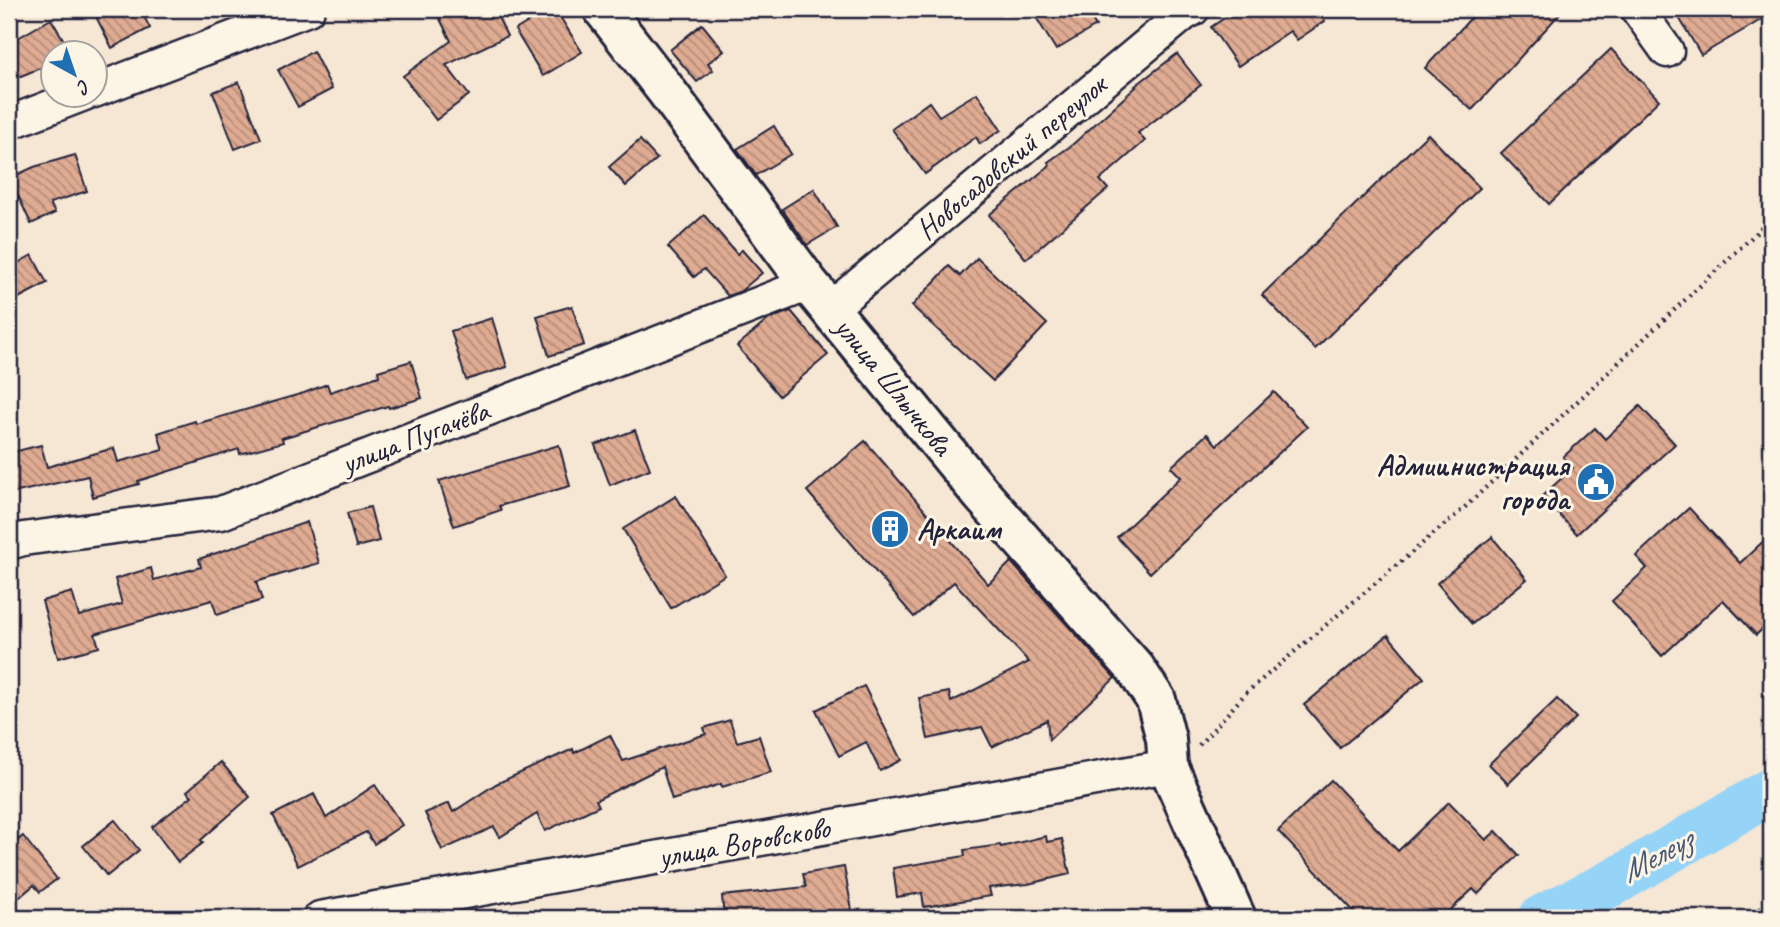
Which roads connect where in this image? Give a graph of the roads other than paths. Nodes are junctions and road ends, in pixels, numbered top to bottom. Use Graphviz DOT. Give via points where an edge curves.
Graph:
graph roads {
  1 [pos="308,9"];
  2 [pos="603,9"];
  3 [pos="1193,9"];
  4 [pos="1637,9"];
  5 [pos="1667,51"];
  6 [pos="108,85"];
  7 [pos="48,108"];
  8 [pos="9,123"];
  9 [pos="820,296"];
  10 [pos="9,543"];
  11 [pos="1184,761"];
  12 [pos="320,918"];
  13 [pos="1236,918"];
  1 -- 6 [label="street"];
  2 -- 9 [label="street, улица Шлычкова"];
  3 -- 9 [label="street, Новосадовский переулок"];
  4 -- 5 [label="street"];
  7 -- 8 [label="street"];
  9 -- 10 [label="street, улица Пугачёва" via="221,513"];
  9 -- 11 [label="street, улица Шлычкова" via="982,495 1135,668 1156,700 1166,738"];
  11 -- 12 [label="street, улица Воровсково"];
  11 -- 13 [label="street, улица Шлычкова"];
}
